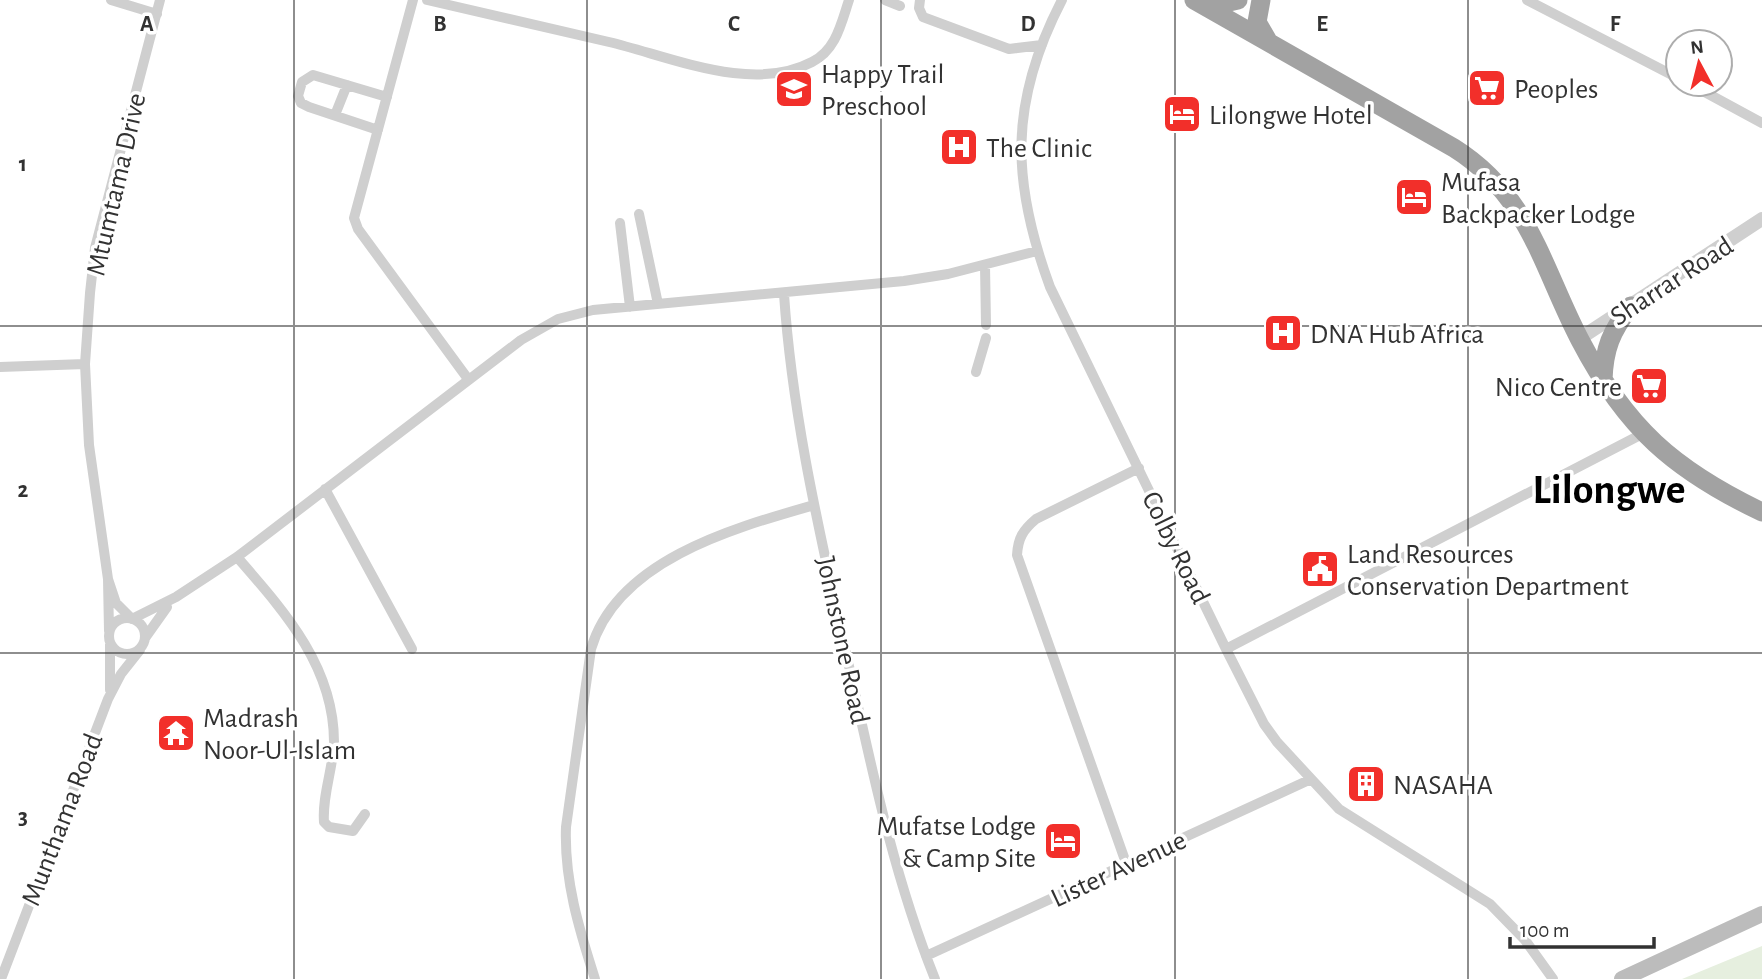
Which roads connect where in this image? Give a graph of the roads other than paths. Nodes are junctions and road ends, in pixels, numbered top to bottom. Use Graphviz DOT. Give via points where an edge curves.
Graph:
graph roads {
  1 [pos="111,0"];
  2 [pos="160,0"];
  3 [pos="414,0"];
  4 [pos="427,0"];
  5 [pos="849,0"];
  6 [pos="885,0"];
  7 [pos="920,0"];
  8 [pos="1062,0"];
  9 [pos="1240,0"];
  10 [pos="1258,0"];
  11 [pos="1527,0"];
  12 [pos="1200,4"];
  13 [pos="900,6"];
  14 [pos="156,14"];
  15 [pos="1236,24"];
  16 [pos="1269,43"];
  17 [pos="1042,45"];
  18 [pos="1664,71"];
  19 [pos="347,85"];
  20 [pos="387,97"];
  21 [pos="1717,98"];
  22 [pos="335,115"];
  23 [pos="1762,122"];
  24 [pos="378,130"];
  25 [pos="639,214"];
  26 [pos="1762,219"];
  27 [pos="620,223"];
  28 [pos="1037,251"];
  29 [pos="985,265"];
  30 [pos="784,294"];
  31 [pos="658,304"];
  32 [pos="1631,306"];
  33 [pos="630,307"];
  34 [pos="986,325"];
  35 [pos="986,338"];
  36 [pos="1580,339"];
  37 [pos="85,364"];
  38 [pos="0,367"];
  39 [pos="976,372"];
  40 [pos="468,379"];
  41 [pos="1603,380"];
  42 [pos="1644,433"];
  43 [pos="1139,468"];
  44 [pos="325,489"];
  45 [pos="814,505"];
  46 [pos="1762,512"];
  47 [pos="237,557"];
  48 [pos="108,579"];
  49 [pos="176,597"];
  50 [pos="132,619"];
  51 [pos="110,631"];
  52 [pos="145,638"];
  53 [pos="110,644"];
  54 [pos="412,649"];
  55 [pos="1226,649"];
  56 [pos="140,650"];
  57 [pos="108,699"];
  58 [pos="1309,780"];
  59 [pos="365,814"];
  60 [pos="1126,863"];
  61 [pos="1762,914"];
  62 [pos="926,956"];
  63 [pos="1,979"];
  64 [pos="595,979"];
  65 [pos="935,979"];
  66 [pos="1553,979"];
  67 [pos="1622,979"];
  1 -- 14 [label="street"];
  2 -- 14 [label="street, Mtumtama Drive"];
  3 -- 20 [label="street"];
  4 -- 5 [label="street" via="708,70 746,73 798,68 822,56 837,36"];
  6 -- 13 [label="street"];
  7 -- 17 [label="street" via="923,17 939,24 1009,49"];
  8 -- 17 [label="street, Colby Road"];
  9 -- 12 [label="highway"];
  9 -- 15 [label="main road"];
  10 -- 15 [label="main road"];
  10 -- 16 [label="highway" via="1257,22"];
  11 -- 18 [label="street"];
  12 -- 15 [label="highway"];
  14 -- 37 [label="street, Mtumtama Drive" via="95,248"];
  15 -- 16 [label="highway"];
  16 -- 36 [label="highway" via="1488,171 1516,205"];
  17 -- 28 [label="street, Colby Road" via="1028,85 1021,156 1024,197"];
  19 -- 20 [label="street"];
  19 -- 22 [label="street"];
  19 -- 22 [label="street" via="313,75 302,82 301,103"];
  20 -- 24 [label="street"];
  21 -- 23 [label="street"];
  22 -- 24 [label="street"];
  24 -- 40 [label="street" via="355,208 358,229"];
  25 -- 31 [label="street"];
  26 -- 32 [label="street, Sharrar Road"];
  27 -- 33 [label="street"];
  28 -- 29 [label="street"];
  28 -- 43 [label="street, Colby Road" via="1050,287"];
  29 -- 30 [label="street" via="904,281"];
  29 -- 34 [label="street"];
  30 -- 31 [label="street"];
  30 -- 45 [label="street, Johnstone Road" via="793,394"];
  31 -- 33 [label="street"];
  32 -- 36 [label="street, Sharrar Road"];
  32 -- 41 [label="highway" via="1606,345"];
  33 -- 40 [label="street" via="558,318"];
  35 -- 39 [label="street"];
  36 -- 41 [label="highway"];
  37 -- 38 [label="street"];
  37 -- 48 [label="street, Mtumtama Drive" via="89,445"];
  40 -- 44 [label="street"];
  41 -- 42 [label="highway"];
  42 -- 46 [label="highway" via="1685,470"];
  42 -- 55 [label="street"];
  43 -- 55 [label="street, Colby Road"];
  43 -- 60 [label="street" via="1036,519 1018,540 1017,555"];
  44 -- 47 [label="street"];
  44 -- 54 [label="street"];
  45 -- 62 [label="street, Johnstone Road" via="891,851"];
  45 -- 64 [label="street" via="701,545 647,572 618,597 599,624 591,649 565,855 572,899"];
  47 -- 49 [label="street"];
  47 -- 59 [label="street" via="300,633 325,691 334,743 324,822 328,827 354,831"];
  48 -- 50 [label="street" via="116,603"];
  48 -- 51 [label="street"];
  49 -- 50 [label="street"];
  49 -- 52 [label="street"];
  50 -- 51 [label="street" via="116,622"];
  50 -- 52 [label="street" via="142,626"];
  51 -- 53 [label="street"];
  52 -- 56 [label="street"];
  53 -- 56 [label="street" via="120,653"];
  53 -- 57 [label="street"];
  55 -- 58 [label="street, Colby Road" via="1264,724"];
  56 -- 57 [label="street"];
  57 -- 63 [label="street, Munthama Road"];
  58 -- 60 [label="street, Lister Avenue"];
  58 -- 66 [label="street, Colby Road" via="1355,821 1490,904 1525,940"];
  60 -- 62 [label="street, Lister Avenue"];
  61 -- 67 [label="main road"];
  62 -- 65 [label="street, Johnstone Road"];
}
